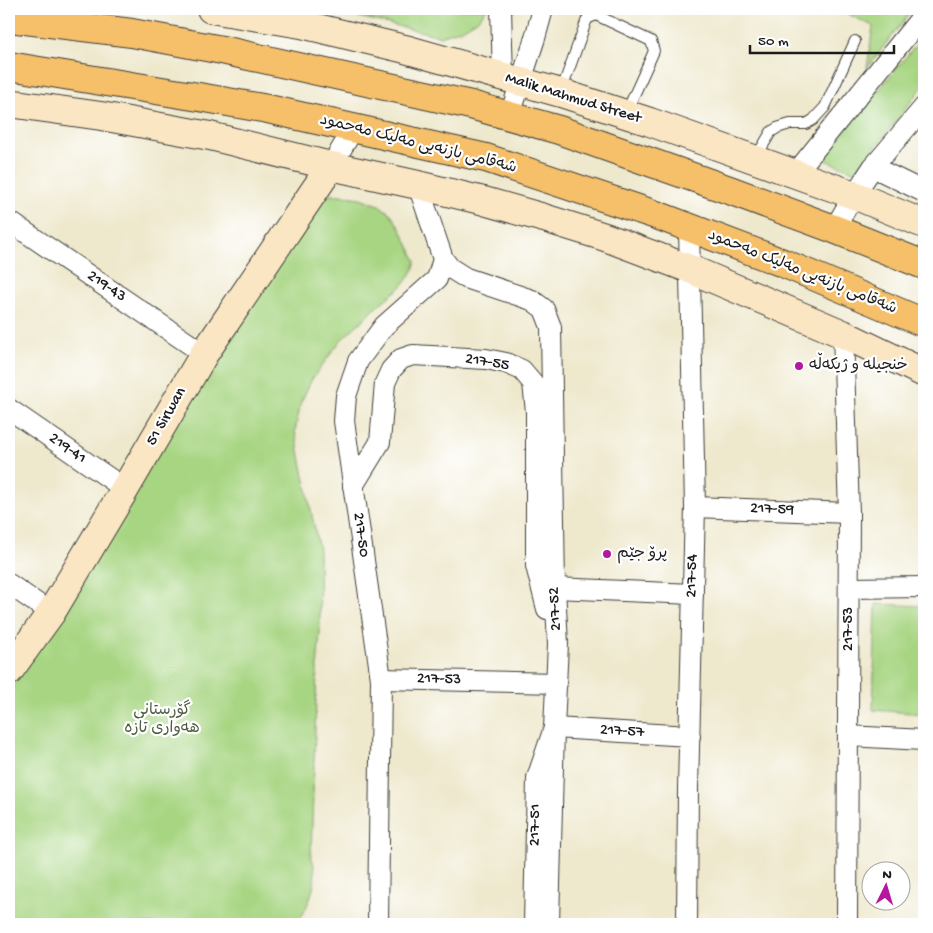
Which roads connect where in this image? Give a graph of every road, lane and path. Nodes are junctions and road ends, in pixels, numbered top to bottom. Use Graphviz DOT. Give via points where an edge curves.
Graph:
graph roads {
  1 [pos="212,9"];
  2 [pos="501,9"];
  3 [pos="544,9"];
  4 [pos="924,14"];
  5 [pos="9,18"];
  6 [pos="855,41"];
  7 [pos="9,66"];
  8 [pos="512,79"];
  9 [pos="560,93"];
  10 [pos="9,103"];
  11 [pos="924,107"];
  12 [pos="510,115"];
  13 [pos="625,115"];
  14 [pos="354,128"];
  15 [pos="754,160"];
  16 [pos="331,166"];
  17 [pos="873,167"];
  18 [pos="795,174"];
  19 [pos="418,185"];
  20 [pos="924,192"];
  21 [pos="854,195"];
  22 [pos="9,221"];
  23 [pos="924,224"];
  24 [pos="689,228"];
  25 [pos="834,229"];
  26 [pos="443,259"];
  27 [pos="924,265"];
  28 [pos="690,269"];
  29 [pos="924,324"];
  30 [pos="842,334"];
  31 [pos="204,354"];
  32 [pos="924,373"];
  33 [pos="9,409"];
  34 [pos="353,486"];
  35 [pos="125,489"];
  36 [pos="695,507"];
  37 [pos="850,513"];
  38 [pos="9,584"];
  39 [pos="924,587"];
  40 [pos="554,588"];
  41 [pos="849,588"];
  42 [pos="693,594"];
  43 [pos="51,613"];
  44 [pos="558,644"];
  45 [pos="9,671"];
  46 [pos="381,679"];
  47 [pos="557,683"];
  48 [pos="554,728"];
  49 [pos="690,736"];
  50 [pos="848,736"];
  51 [pos="924,740"];
  52 [pos="378,924"];
  53 [pos="534,924"];
  54 [pos="549,924"];
  55 [pos="687,924"];
  56 [pos="847,924"];
  1 -- 8 [label="main road, Malik Mahmud Street" via="301,24"];
  2 -- 8 [label="street"];
  3 -- 8 [label="street"];
  4 -- 18 [label="street"];
  5 -- 12 [label="highway" via="132,33 222,50"];
  6 -- 15 [label="lane" via="825,107 806,124 790,124 771,132"];
  7 -- 14 [label="highway, شەقامی بازنەیی مەلیک مەحمود" via="268,109"];
  8 -- 9 [label="main road, Malik Mahmud Street"];
  8 -- 12 [label="street"];
  9 -- 13 [label="main road, Malik Mahmud Street"];
  9 -- 13 [label="lane" via="587,19 596,15 652,41 654,51"];
  10 -- 16 [label="main road" via="201,135"];
  11 -- 17 [label="street"];
  12 -- 25 [label="highway"];
  13 -- 15 [label="main road, Malik Mahmud Street"];
  14 -- 16 [label="street"];
  14 -- 24 [label="highway, شەقامی بازنەیی مەلیک مەحمود" via="486,158"];
  15 -- 18 [label="main road, Malik Mahmud Street"];
  16 -- 19 [label="main road"];
  16 -- 31 [label="main road, 51 Sirwan"];
  17 -- 20 [label="street"];
  17 -- 21 [label="street"];
  18 -- 21 [label="main road, Malik Mahmud Street"];
  19 -- 26 [label="street"];
  19 -- 28 [label="main road" via="597,234"];
  21 -- 23 [label="main road, Malik Mahmud Street"];
  21 -- 25 [label="street"];
  22 -- 31 [label="street, 219-43"];
  24 -- 28 [label="street, 217-54"];
  24 -- 29 [label="highway, شەقامی بازنەیی مەلیک مەحمود" via="783,263"];
  25 -- 27 [label="highway"];
  26 -- 34 [label="street, 217-50" via="437,279 384,326 358,361 346,396 344,421"];
  26 -- 40 [label="street, 217-52" via="466,278 532,300 544,309 551,327"];
  28 -- 30 [label="main road"];
  28 -- 36 [label="street, 217-54"];
  30 -- 32 [label="main road"];
  30 -- 37 [label="street, 217-53"];
  31 -- 35 [label="main road, 51 Sirwan"];
  33 -- 35 [label="street, 219-41"];
  34 -- 44 [label="street, 217-55" via="380,442 385,383 401,359 413,355 486,359 522,370 533,383 536,412 536,566"];
  34 -- 46 [label="street, 217-50"];
  35 -- 43 [label="main road, 51 Sirwan"];
  36 -- 37 [label="street, 217-59"];
  36 -- 42 [label="street, 217-54"];
  37 -- 41 [label="street, 217-53"];
  38 -- 43 [label="street"];
  39 -- 41 [label="street"];
  40 -- 42 [label="street"];
  40 -- 44 [label="street, 217-52"];
  41 -- 50 [label="street, 217-53"];
  42 -- 49 [label="street, 217-54"];
  43 -- 45 [label="main road, 51 Sirwan"];
  44 -- 47 [label="street, 217-52"];
  46 -- 47 [label="street, 217-53"];
  46 -- 52 [label="street, 217-50"];
  47 -- 48 [label="street, 217-52"];
  48 -- 49 [label="street, 217-57"];
  48 -- 53 [label="street, 217-51" via="537,778"];
  48 -- 54 [label="street, 217-52"];
  49 -- 55 [label="street, 217-54"];
  50 -- 51 [label="street"];
  50 -- 56 [label="street, 217-53"];
}
